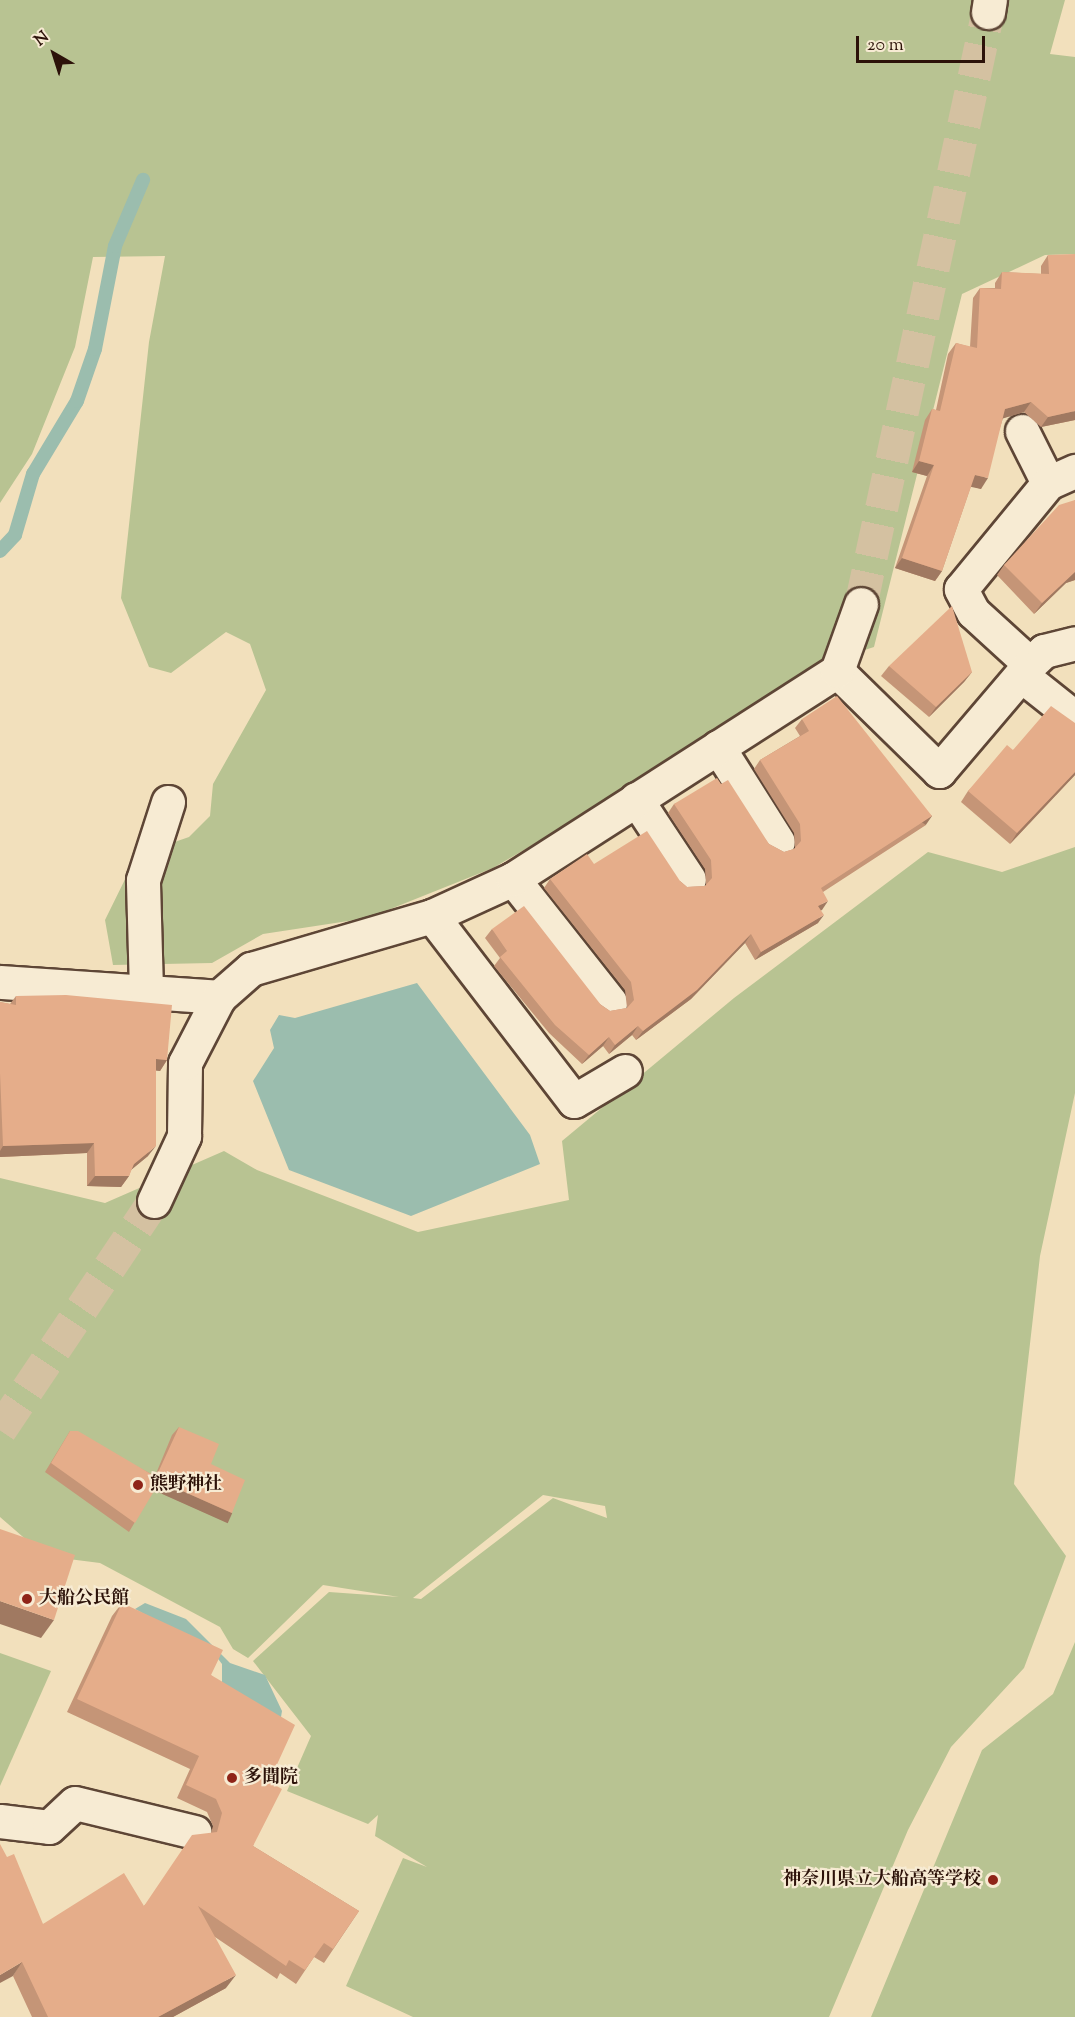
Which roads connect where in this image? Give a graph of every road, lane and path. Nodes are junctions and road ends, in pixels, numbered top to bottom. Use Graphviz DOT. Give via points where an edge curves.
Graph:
graph roads {
  1 [pos="1022,432"];
  2 [pos="1062,477"];
  3 [pos="861,604"];
  4 [pos="1075,643"];
  5 [pos="1026,670"];
  6 [pos="837,671"];
  7 [pos="1075,718"];
  8 [pos="718,747"];
  9 [pos="636,799"];
  10 [pos="168,802"];
  11 [pos="778,842"];
  12 [pos="513,879"];
  13 [pos="689,879"];
  14 [pos="432,916"];
  15 [pos="0,982"];
  16 [pos="146,990"];
  17 [pos="219,997"];
  18 [pos="610,1002"];
  19 [pos="625,1071"];
  20 [pos="154,1201"];
  21 [pos="0,1821"];
  22 [pos="195,1832"];
  1 -- 2 [label="street"];
  2 -- 5 [label="street" via="960,589 973,612"];
  3 -- 6 [label="street"];
  4 -- 5 [label="street" via="1044,651"];
  5 -- 6 [label="street" via="939,771"];
  5 -- 7 [label="street"];
  6 -- 8 [label="street"];
  8 -- 9 [label="street"];
  8 -- 11 [label="street"];
  9 -- 12 [label="street"];
  9 -- 13 [label="street"];
  10 -- 16 [label="street" via="142,880"];
  12 -- 14 [label="street"];
  12 -- 18 [label="street"];
  14 -- 17 [label="street" via="251,969"];
  14 -- 19 [label="street" via="574,1101"];
  15 -- 16 [label="street"];
  16 -- 17 [label="street"];
  17 -- 20 [label="street" via="185,1063 184,1136"];
  21 -- 22 [label="street" via="50,1827 75,1803"];
}
